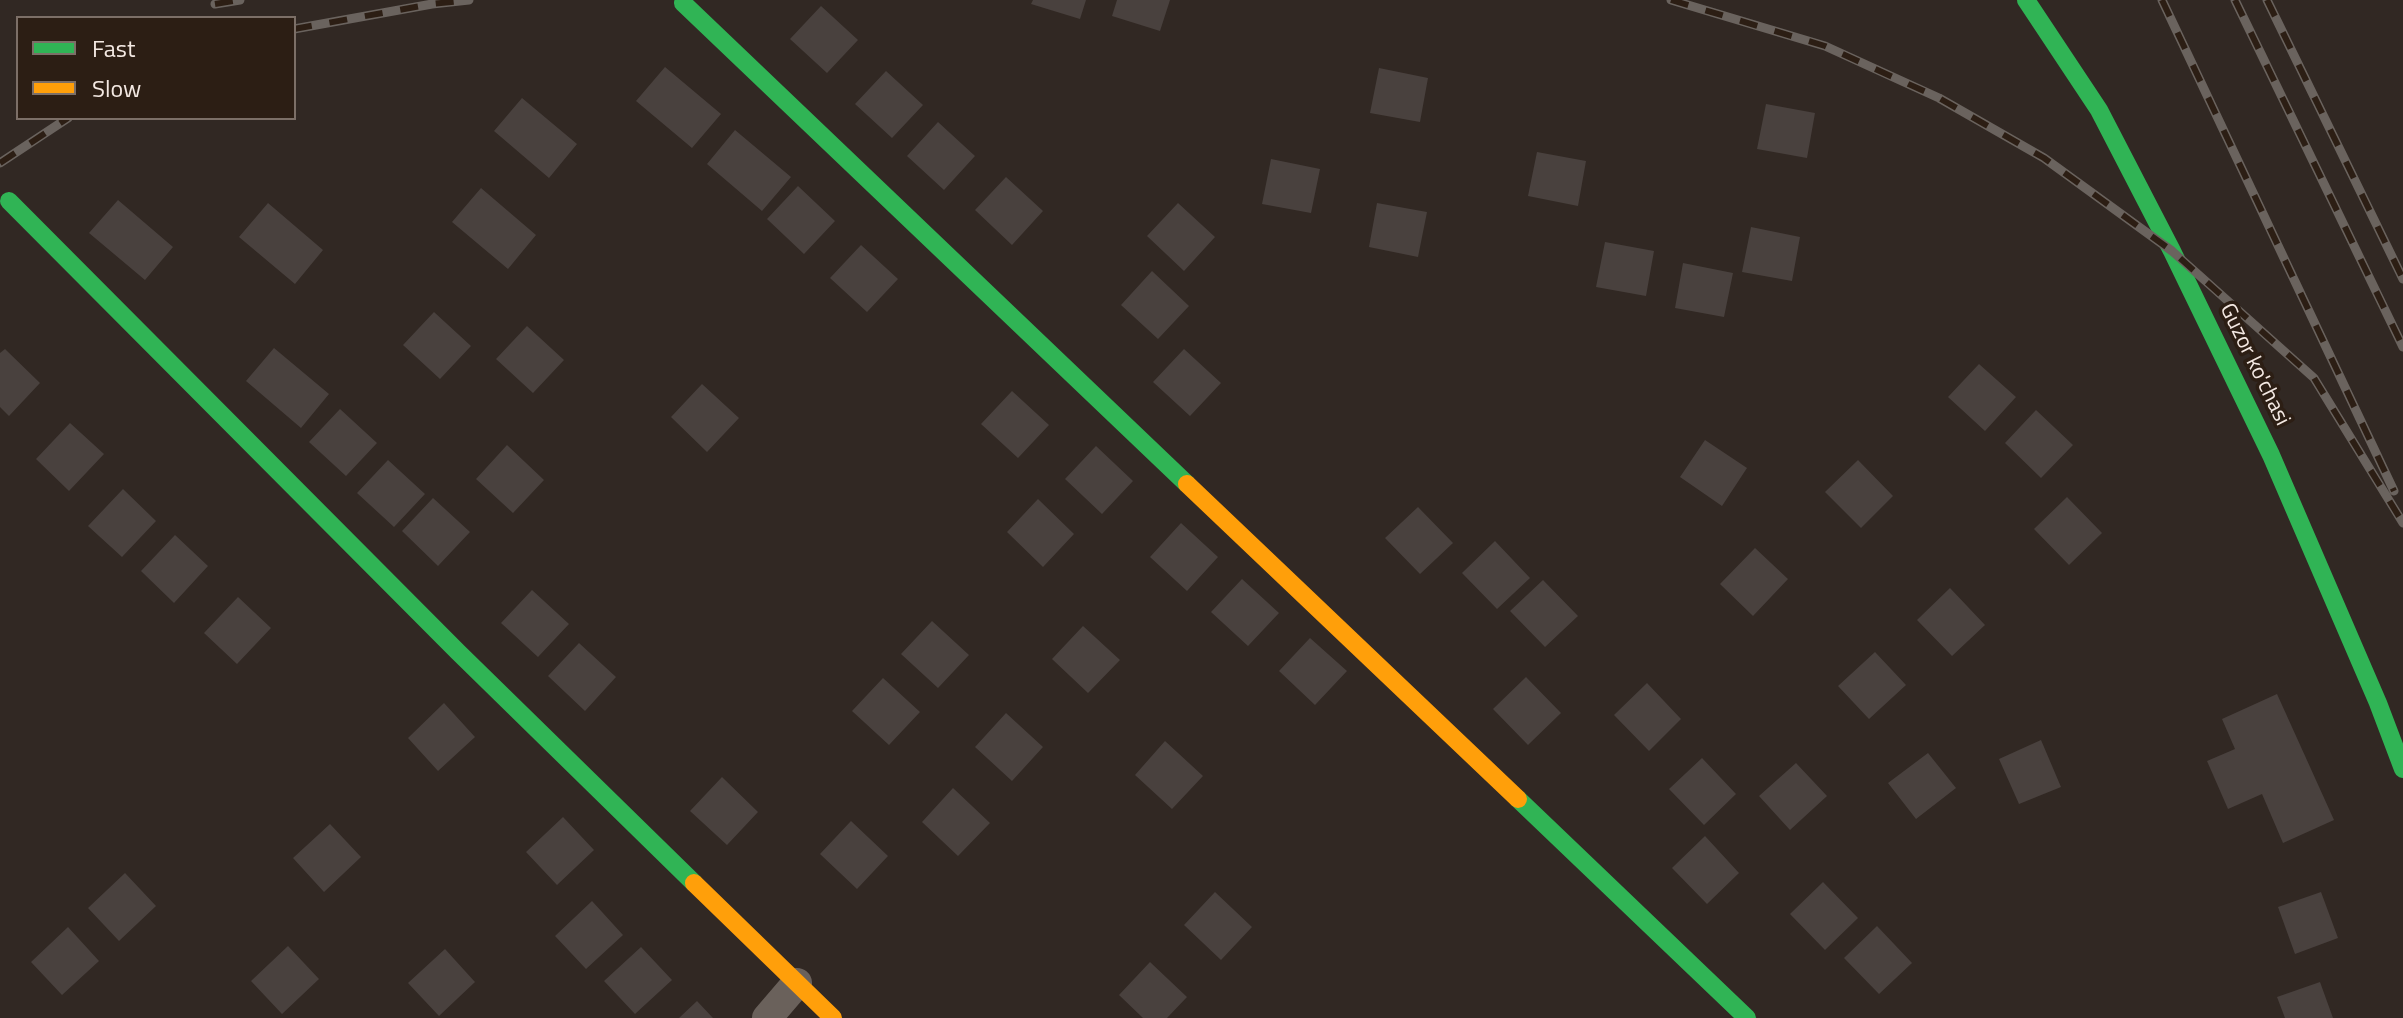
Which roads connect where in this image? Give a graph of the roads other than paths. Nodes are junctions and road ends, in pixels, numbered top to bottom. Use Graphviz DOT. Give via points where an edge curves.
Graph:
graph roads {
  1 [pos="2026,0"];
  2 [pos="683,3"];
  3 [pos="9,201"];
  4 [pos="2403,769"];
  5 [pos="797,983"];
  6 [pos="767,1018"];
  7 [pos="833,1018"];
  8 [pos="1747,1018"];
  1 -- 4 [label="street, Guzor ko'chasi" via="2099,110 2172,251 2271,455"];
  2 -- 8 [label="street"];
  3 -- 5 [label="street"];
  5 -- 6 [label="street"];
  5 -- 7 [label="street"];
}
